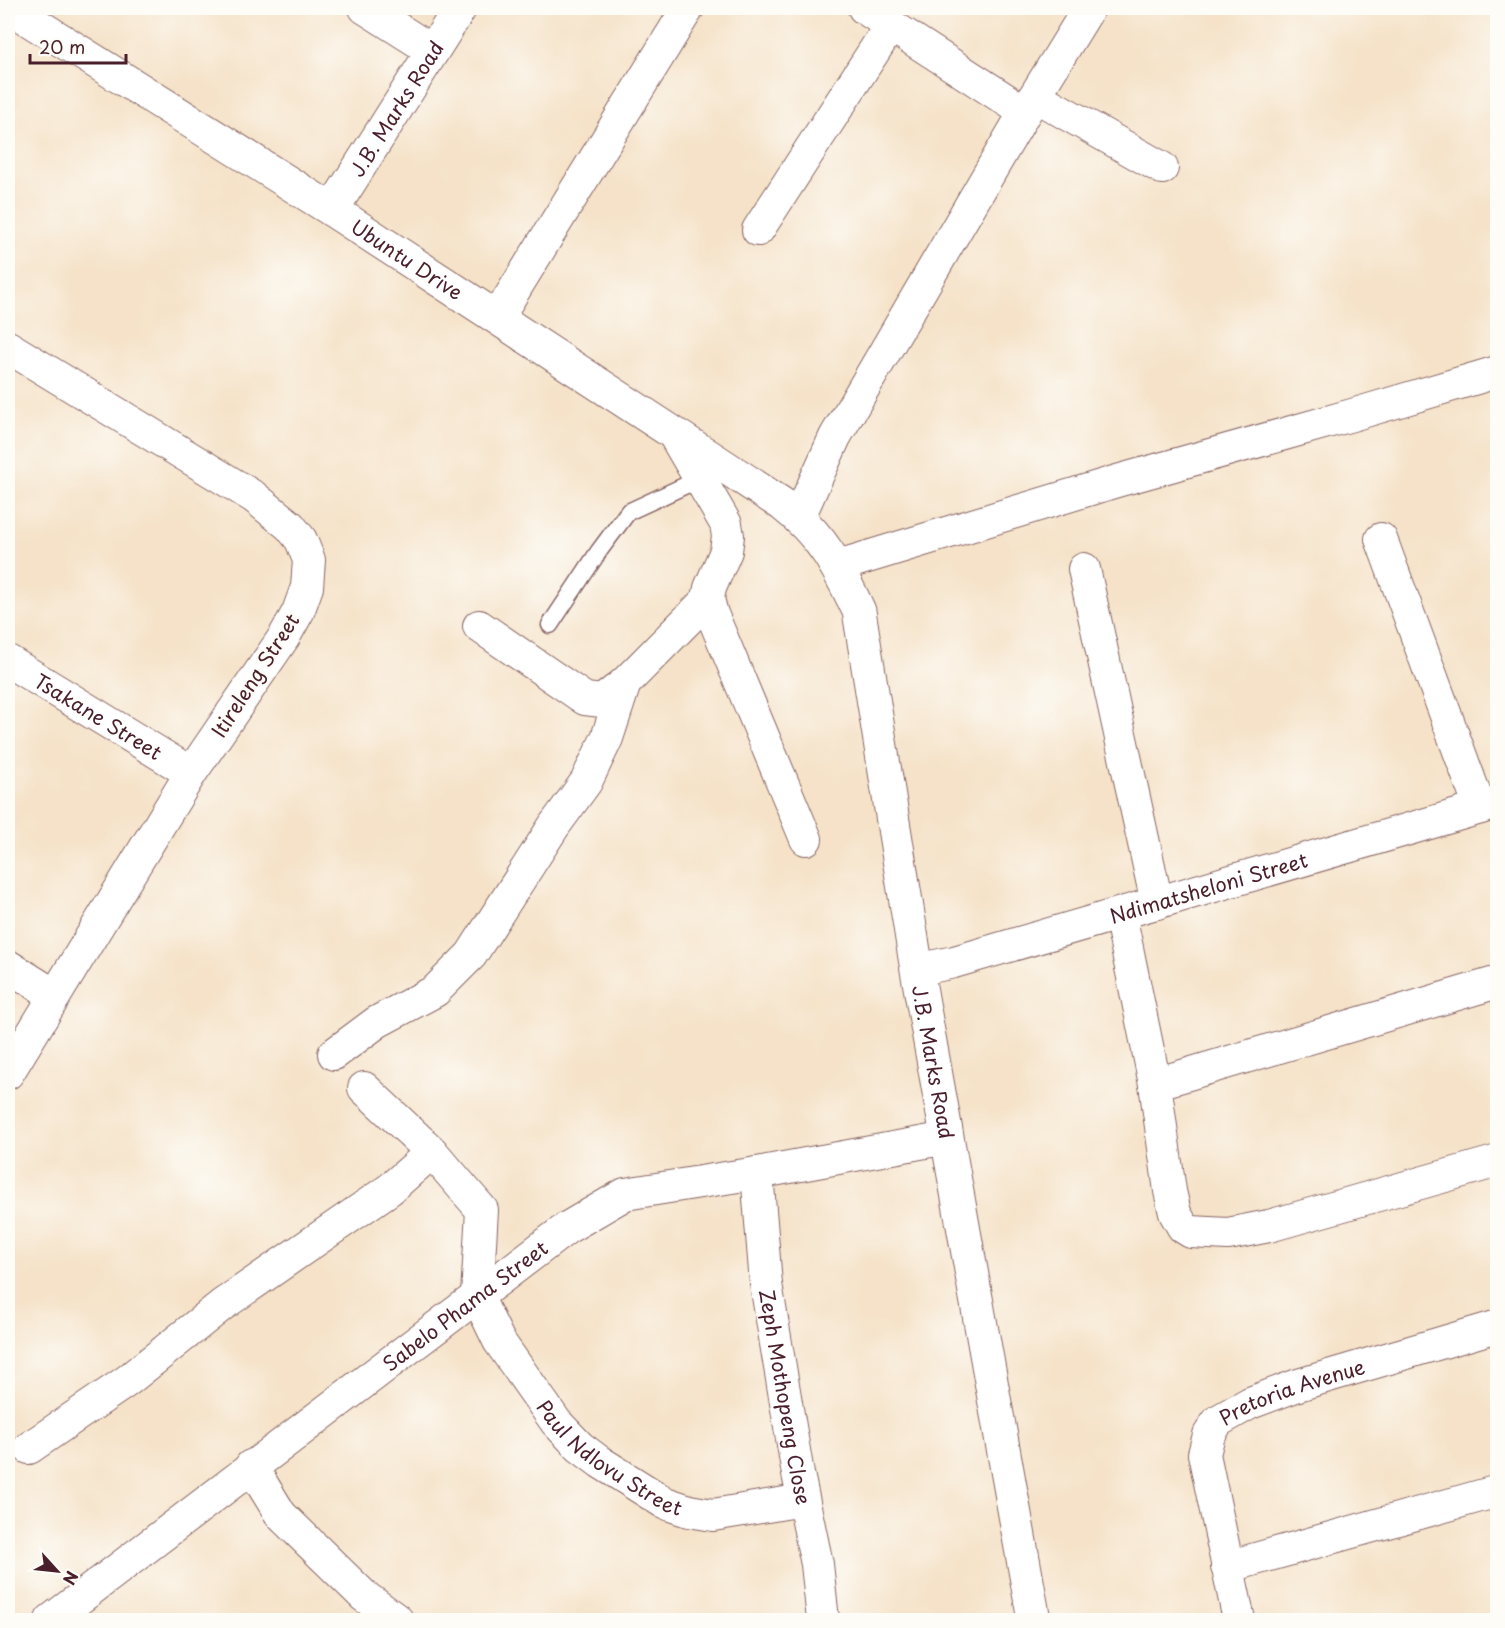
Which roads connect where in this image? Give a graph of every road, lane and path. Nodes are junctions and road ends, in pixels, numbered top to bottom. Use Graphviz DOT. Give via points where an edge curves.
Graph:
graph roads {
  1 [pos="10,8"];
  2 [pos="365,8"];
  3 [pos="460,8"];
  4 [pos="688,8"];
  5 [pos="864,8"];
  6 [pos="1089,8"];
  7 [pos="891,25"];
  8 [pos="433,51"];
  9 [pos="1030,104"];
  10 [pos="1162,168"];
  11 [pos="332,210"];
  12 [pos="758,230"];
  13 [pos="497,318"];
  14 [pos="8,347"];
  15 [pos="1497,372"];
  16 [pos="673,433"];
  17 [pos="699,479"];
  18 [pos="799,517"];
  19 [pos="1382,539"];
  20 [pos="838,566"];
  21 [pos="1084,569"];
  22 [pos="708,599"];
  23 [pos="550,625"];
  24 [pos="479,626"];
  25 [pos="8,661"];
  26 [pos="625,683"];
  27 [pos="191,772"];
  28 [pos="1489,805"];
  29 [pos="806,839"];
  30 [pos="1157,903"];
  31 [pos="1120,914"];
  32 [pos="8,966"];
  33 [pos="917,970"];
  34 [pos="1497,982"];
  35 [pos="54,995"];
  36 [pos="334,1054"];
  37 [pos="8,1073"];
  38 [pos="1155,1084"];
  39 [pos="364,1088"];
  40 [pos="947,1138"];
  41 [pos="432,1152"];
  42 [pos="1497,1161"];
  43 [pos="757,1173"];
  44 [pos="477,1296"];
  45 [pos="1497,1326"];
  46 [pos="29,1448"];
  47 [pos="252,1466"];
  48 [pos="1497,1491"];
  49 [pos="803,1500"];
  50 [pos="1227,1567"];
  51 [pos="51,1620"];
  52 [pos="397,1620"];
  53 [pos="823,1620"];
  54 [pos="1034,1620"];
  55 [pos="1239,1620"];
  1 -- 11 [label="street, Ubuntu Drive"];
  2 -- 8 [label="street"];
  3 -- 8 [label="street, J.B. Marks Road"];
  4 -- 13 [label="street"];
  5 -- 7 [label="street"];
  6 -- 9 [label="street"];
  7 -- 9 [label="street"];
  7 -- 12 [label="street"];
  8 -- 11 [label="street, J.B. Marks Road"];
  9 -- 10 [label="street"];
  9 -- 18 [label="street" via="835,437"];
  11 -- 13 [label="street, Ubuntu Drive"];
  13 -- 16 [label="street, Ubuntu Drive"];
  14 -- 27 [label="street, Itireleng Street" via="254,497 290,525 301,540 309,560 307,586 298,612"];
  15 -- 20 [label="street"];
  16 -- 17 [label="street"];
  16 -- 18 [label="street, Ubuntu Drive"];
  17 -- 22 [label="street" via="726,524 728,536"];
  17 -- 23 [label="lane" via="628,512"];
  18 -- 20 [label="street, J.B. Marks Road" via="818,536"];
  19 -- 28 [label="street"];
  20 -- 33 [label="street, J.B. Marks Road" via="859,611"];
  21 -- 30 [label="street"];
  22 -- 26 [label="street"];
  22 -- 29 [label="street"];
  24 -- 26 [label="street" via="585,699 602,701"];
  25 -- 27 [label="street, Tsakane Street"];
  26 -- 36 [label="street" via="607,738 586,782 471,955 435,991 377,1022"];
  27 -- 35 [label="street, Itireleng Street"];
  28 -- 30 [label="street, Ndimatsheloni Street"];
  30 -- 31 [label="street, Ndimatsheloni Street"];
  31 -- 33 [label="street, Ndimatsheloni Street"];
  31 -- 38 [label="street"];
  32 -- 35 [label="street"];
  33 -- 40 [label="street, J.B. Marks Road"];
  34 -- 38 [label="street"];
  35 -- 37 [label="street, Itireleng Street"];
  38 -- 42 [label="street" via="1175,1213 1191,1232 1228,1234 1269,1226"];
  39 -- 41 [label="street"];
  40 -- 43 [label="street, Sabelo Phama Street"];
  40 -- 54 [label="street, J.B. Marks Road"];
  41 -- 44 [label="street" via="482,1210"];
  41 -- 46 [label="street" via="390,1189 222,1305 127,1381"];
  43 -- 44 [label="street, Sabelo Phama Street" via="625,1194 567,1228"];
  43 -- 49 [label="street, Zeph Mothopeng Close" via="766,1284"];
  44 -- 47 [label="street, Sabelo Phama Street"];
  44 -- 49 [label="street, Paul Ndlovu Street" via="499,1341 556,1422 587,1452 636,1485 665,1503 713,1515"];
  45 -- 50 [label="street, Pretoria Avenue" via="1290,1388 1250,1403 1218,1421 1204,1454"];
  47 -- 51 [label="street, Sabelo Phama Street"];
  47 -- 52 [label="street" via="281,1515 364,1596"];
  48 -- 50 [label="street"];
  49 -- 53 [label="street, Zeph Mothopeng Close" via="817,1564"];
  50 -- 55 [label="street, Pretoria Avenue"];
}
